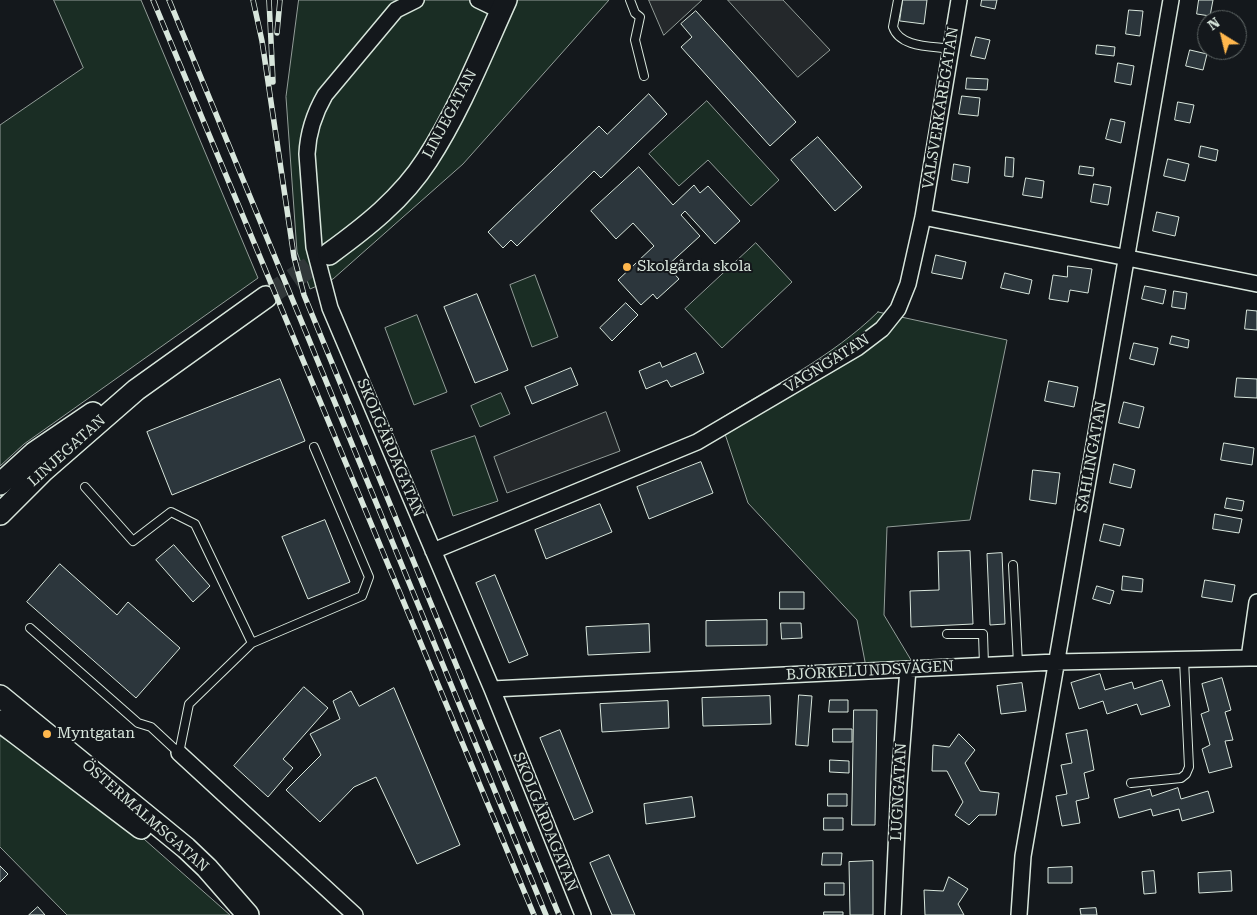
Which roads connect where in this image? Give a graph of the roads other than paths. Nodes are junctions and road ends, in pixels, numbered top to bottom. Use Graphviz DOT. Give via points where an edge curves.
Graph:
graph roads {
  1 [pos="416,0"];
  2 [pos="478,0"];
  3 [pos="630,0"];
  4 [pos="898,0"];
  5 [pos="959,0"];
  6 [pos="1171,0"];
  7 [pos="504,5"];
  8 [pos="951,49"];
  9 [pos="644,76"];
  10 [pos="923,217"];
  11 [pos="329,254"];
  12 [pos="1126,259"];
  13 [pos="1257,284"];
  14 [pos="266,298"];
  15 [pos="136,390"];
  16 [pos="314,447"];
  17 [pos="0,484"];
  18 [pos="85,487"];
  19 [pos="0,514"];
  20 [pos="433,551"];
  21 [pos="1013,565"];
  22 [pos="1257,602"];
  23 [pos="30,628"];
  24 [pos="947,634"];
  25 [pos="252,643"];
  26 [pos="1253,658"];
  27 [pos="1184,660"];
  28 [pos="1056,662"];
  29 [pos="1018,664"];
  30 [pos="984,665"];
  31 [pos="908,669"];
  32 [pos="492,689"];
  33 [pos="0,696"];
  34 [pos="0,721"];
  35 [pos="179,753"];
  36 [pos="1131,783"];
  37 [pos="243,909"];
  38 [pos="355,915"];
  39 [pos="583,915"];
  40 [pos="893,915"];
  41 [pos="1019,915"];
  1 -- 20 [label="street, SKOLGÅRDAGATAN" via="396,10 325,95 312,122 307,154 314,247 330,308"];
  2 -- 7 [label="street"];
  3 -- 9 [label="lane" via="640,17 636,40"];
  4 -- 8 [label="lane" via="893,27 900,39"];
  5 -- 8 [label="street, VALSVERKAREGATAN"];
  6 -- 12 [label="street, SAHLINGATAN"];
  7 -- 11 [label="street, LINJEGATAN" via="427,160 371,223"];
  8 -- 10 [label="street, VALSVERKAREGATAN"];
  10 -- 12 [label="street"];
  10 -- 20 [label="street, VAGNGATAN" via="904,300 882,329 856,348 717,431 675,452"];
  12 -- 13 [label="street"];
  12 -- 28 [label="street, SAHLINGATAN"];
  14 -- 15 [label="street, LINJEGATAN"];
  15 -- 17 [label="street, LINJEGATAN" via="86,416 54,438"];
  15 -- 19 [label="street, LINJEGATAN" via="43,471"];
  16 -- 25 [label="lane" via="369,577 362,596"];
  18 -- 25 [label="lane" via="133,540 171,512 195,524"];
  20 -- 32 [label="street, SKOLGÅRDAGATAN"];
  21 -- 29 [label="lane"];
  22 -- 26 [label="street"];
  23 -- 35 [label="lane" via="138,723 151,727"];
  24 -- 30 [label="lane" via="983,634"];
  25 -- 35 [label="lane" via="189,704"];
  26 -- 27 [label="street, BJÖRKELUNDSVÄGEN"];
  27 -- 28 [label="street, BJÖRKELUNDSVÄGEN"];
  27 -- 36 [label="lane" via="1186,774 1181,778"];
  28 -- 29 [label="street, BJÖRKELUNDSVÄGEN"];
  28 -- 41 [label="street, SAHLINGATAN" via="1023,856"];
  29 -- 30 [label="street, BJÖRKELUNDSVÄGEN"];
  30 -- 31 [label="street, BJÖRKELUNDSVÄGEN"];
  31 -- 32 [label="street, BJÖRKELUNDSVÄGEN"];
  31 -- 40 [label="street, LUGNGATAN"];
  32 -- 39 [label="street, SKOLGÅRDAGATAN"];
  33 -- 37 [label="street, ÖSTERMALMSGATAN" via="186,848"];
  34 -- 37 [label="street, ÖSTERMALMSGATAN"];
  35 -- 38 [label="street"];
}
